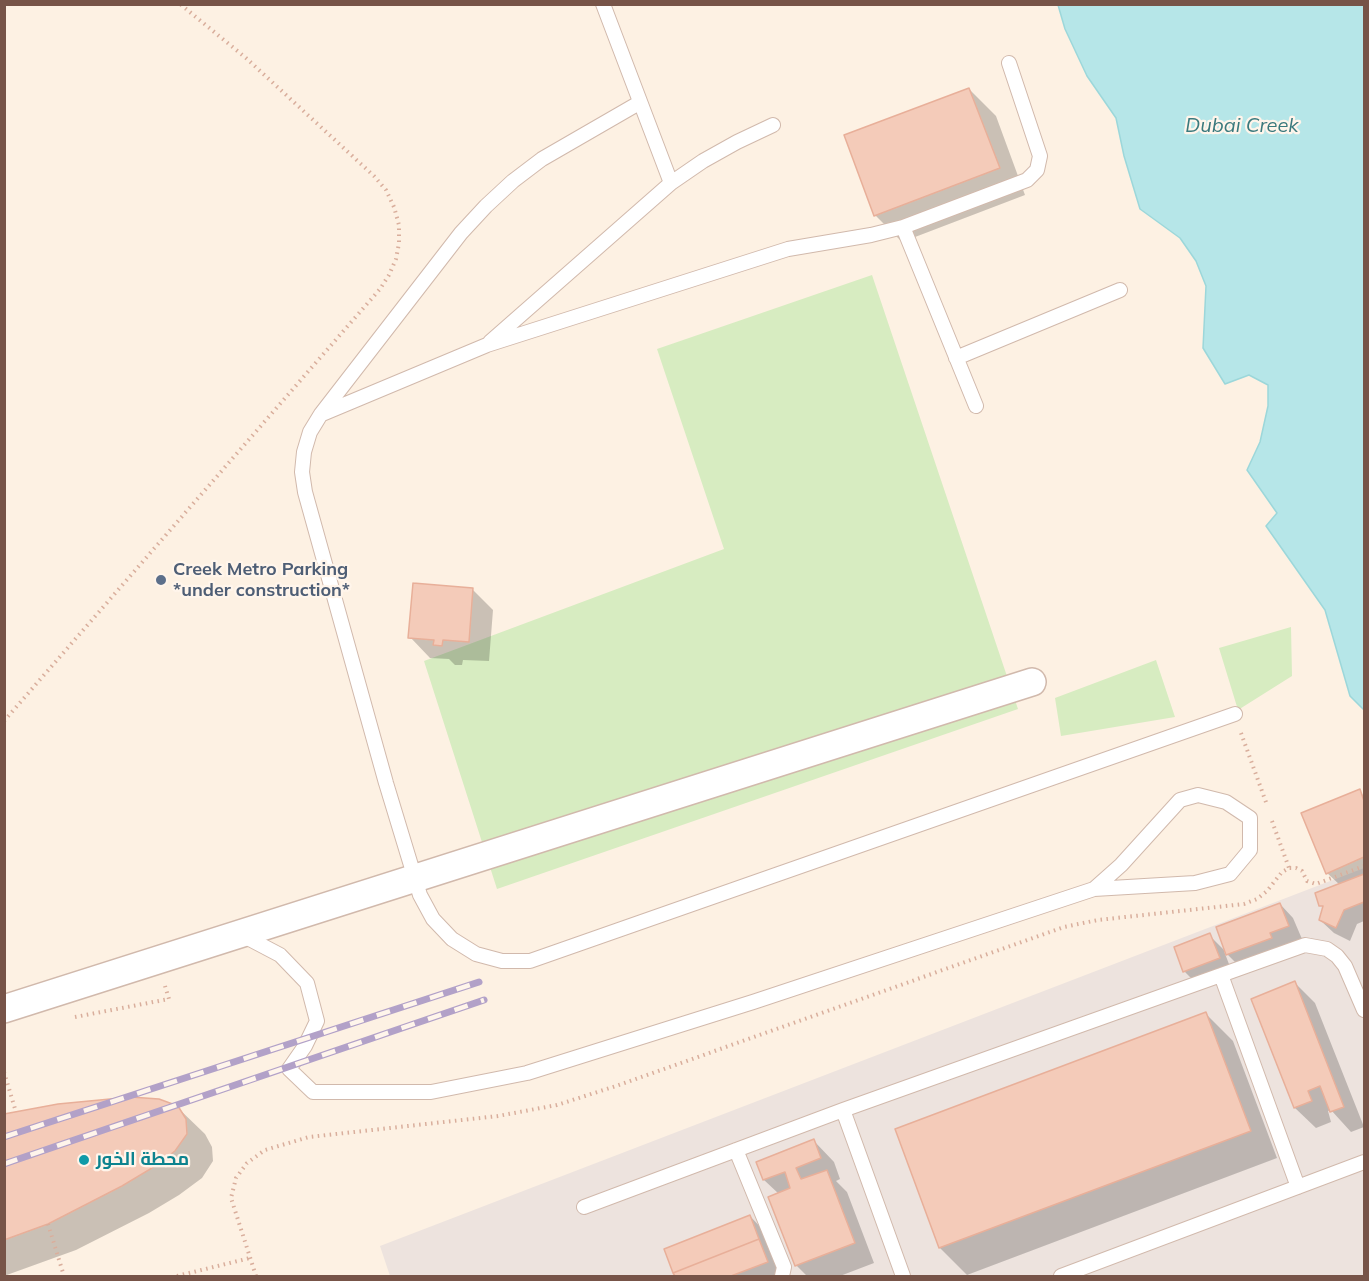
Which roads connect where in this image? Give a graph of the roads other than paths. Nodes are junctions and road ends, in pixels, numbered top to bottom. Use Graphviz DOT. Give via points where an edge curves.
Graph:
graph roads {
  1 [pos="603,4"];
  2 [pos="1009,63"];
  3 [pos="639,103"];
  4 [pos="773,125"];
  5 [pos="671,183"];
  6 [pos="903,227"];
  7 [pos="1120,290"];
  8 [pos="487,345"];
  9 [pos="957,358"];
  10 [pos="976,406"];
  11 [pos="321,414"];
  12 [pos="1032,682"];
  13 [pos="1235,714"];
  14 [pos="416,877"];
  15 [pos="1094,889"];
  16 [pos="239,934"];
  17 [pos="1221,975"];
  18 [pos="4,1009"];
  19 [pos="1365,1010"];
  20 [pos="843,1110"];
  21 [pos="736,1150"];
  22 [pos="1365,1162"];
  23 [pos="1298,1187"];
  24 [pos="584,1207"];
  25 [pos="782,1276"];
  26 [pos="903,1276"];
  27 [pos="1061,1276"];
  1 -- 3 [label="lane"];
  2 -- 6 [label="lane" via="1040,156 1037,170 1027,180"];
  3 -- 5 [label="lane"];
  3 -- 11 [label="lane" via="542,159 486,206"];
  4 -- 5 [label="lane" via="703,161"];
  5 -- 8 [label="lane"];
  6 -- 8 [label="lane" via="788,249"];
  6 -- 9 [label="lane"];
  7 -- 9 [label="lane"];
  8 -- 11 [label="lane"];
  9 -- 10 [label="lane"];
  11 -- 14 [label="lane" via="304,452 304,492"];
  12 -- 14 [label="street"];
  13 -- 14 [label="lane" via="530,962 502,961 476,954 452,939 420,896"];
  14 -- 16 [label="street"];
  15 -- 15 [label="lane" via="1195,883 1230,874 1250,850 1250,818 1226,802 1198,795 1180,800"];
  15 -- 16 [label="lane" via="527,1073 431,1092 313,1092 289,1069 317,1021 307,983 280,955"];
  16 -- 18 [label="street"];
  17 -- 19 [label="lane" via="1305,945 1315,945 1327,949 1345,966"];
  17 -- 20 [label="lane"];
  17 -- 23 [label="lane"];
  20 -- 21 [label="lane"];
  20 -- 26 [label="lane"];
  21 -- 24 [label="lane"];
  21 -- 25 [label="lane" via="784,1267"];
  22 -- 23 [label="lane"];
  23 -- 27 [label="lane"];
}
